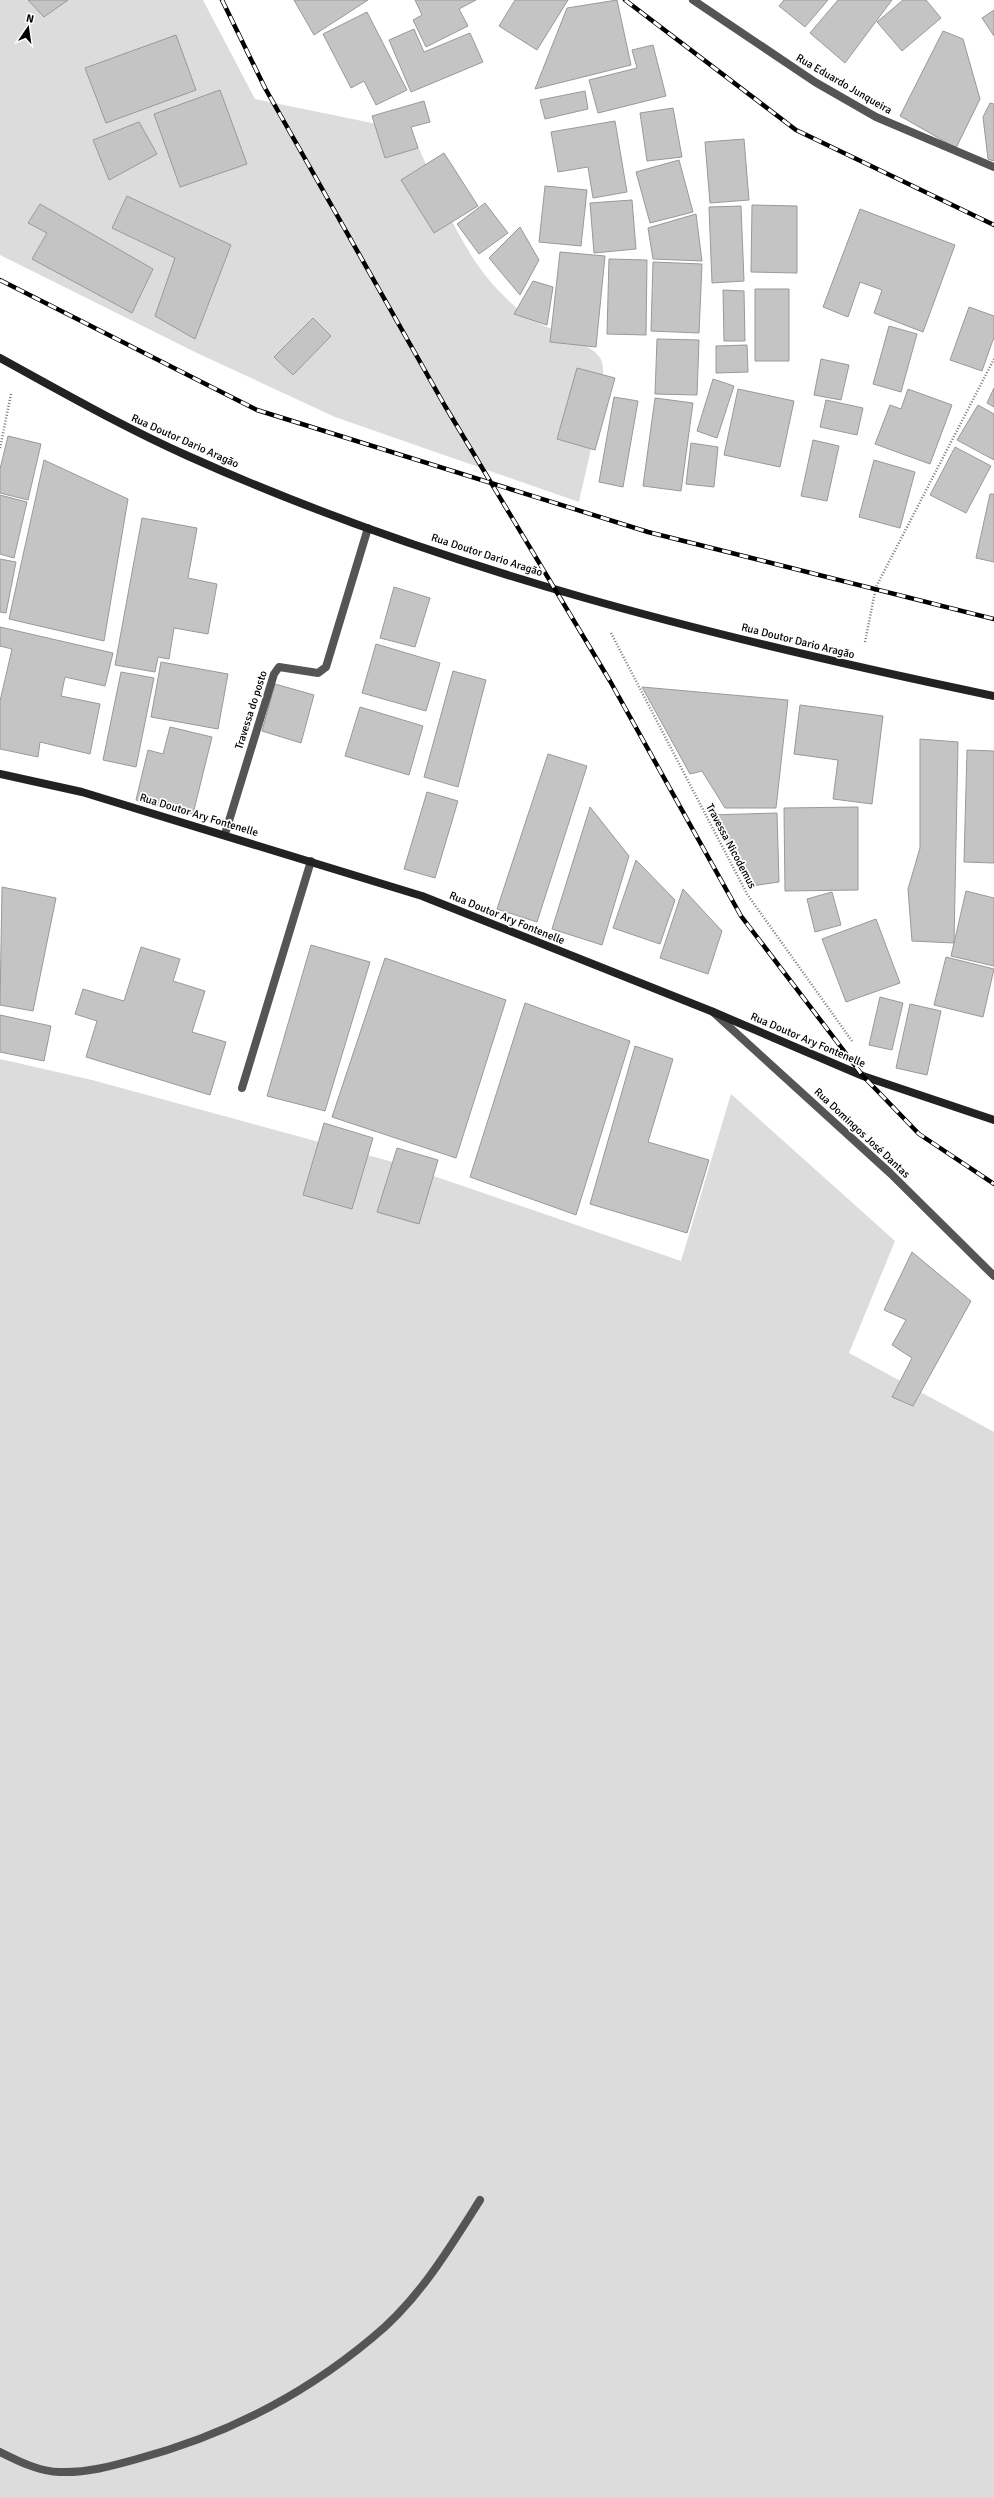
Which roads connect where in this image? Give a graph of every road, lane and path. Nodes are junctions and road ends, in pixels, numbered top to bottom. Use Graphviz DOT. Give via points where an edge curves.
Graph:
graph roads {
  1 [pos="693,0"];
  2 [pos="994,167"];
  3 [pos="0,358"];
  4 [pos="994,359"];
  5 [pos="16,367"];
  6 [pos="0,448"];
  7 [pos="368,528"];
  8 [pos="594,601"];
  9 [pos="860,668"];
  10 [pos="994,696"];
  11 [pos="0,774"];
  12 [pos="225,834"];
  13 [pos="311,861"];
  14 [pos="711,1010"];
  15 [pos="853,1043"];
  16 [pos="242,1088"];
  17 [pos="994,1120"];
  18 [pos="994,1276"];
  19 [pos="480,2200"];
  20 [pos="0,2452"];
  1 -- 2 [label="street, Rua Eduardo Junqueira" via="815,82 876,117"];
  3 -- 5 [label="main road, Rua Doutor Dario Aragão"];
  4 -- 9 [label="path" via="876,588"];
  5 -- 6 [label="path"];
  5 -- 7 [label="main road, Rua Doutor Dario Aragão" via="96,412 188,457"];
  7 -- 8 [label="main road, Rua Doutor Dario Aragão"];
  7 -- 12 [label="street, Travessa do posto" via="326,668 320,673 314,673 283,667 277,669 274,674"];
  8 -- 9 [label="main road, Rua Doutor Dario Aragão"];
  8 -- 15 [label="path, Travessa Nicodemus" via="747,894"];
  9 -- 10 [label="main road, Rua Doutor Dario Aragão"];
  11 -- 12 [label="main road, Rua Doutor Ary Fontenelle" via="82,792"];
  12 -- 13 [label="main road, Rua Doutor Ary Fontenelle"];
  13 -- 14 [label="main road, Rua Doutor Ary Fontenelle" via="422,896"];
  13 -- 16 [label="street"];
  14 -- 17 [label="main road, Rua Doutor Ary Fontenelle" via="863,1076"];
  14 -- 18 [label="street, Rua Domingos José Dantas" via="890,1173"];
  19 -- 20 [label="street" via="412,2299 373,2338 270,2408 206,2438 96,2470 59,2472 21,2463"];
}
